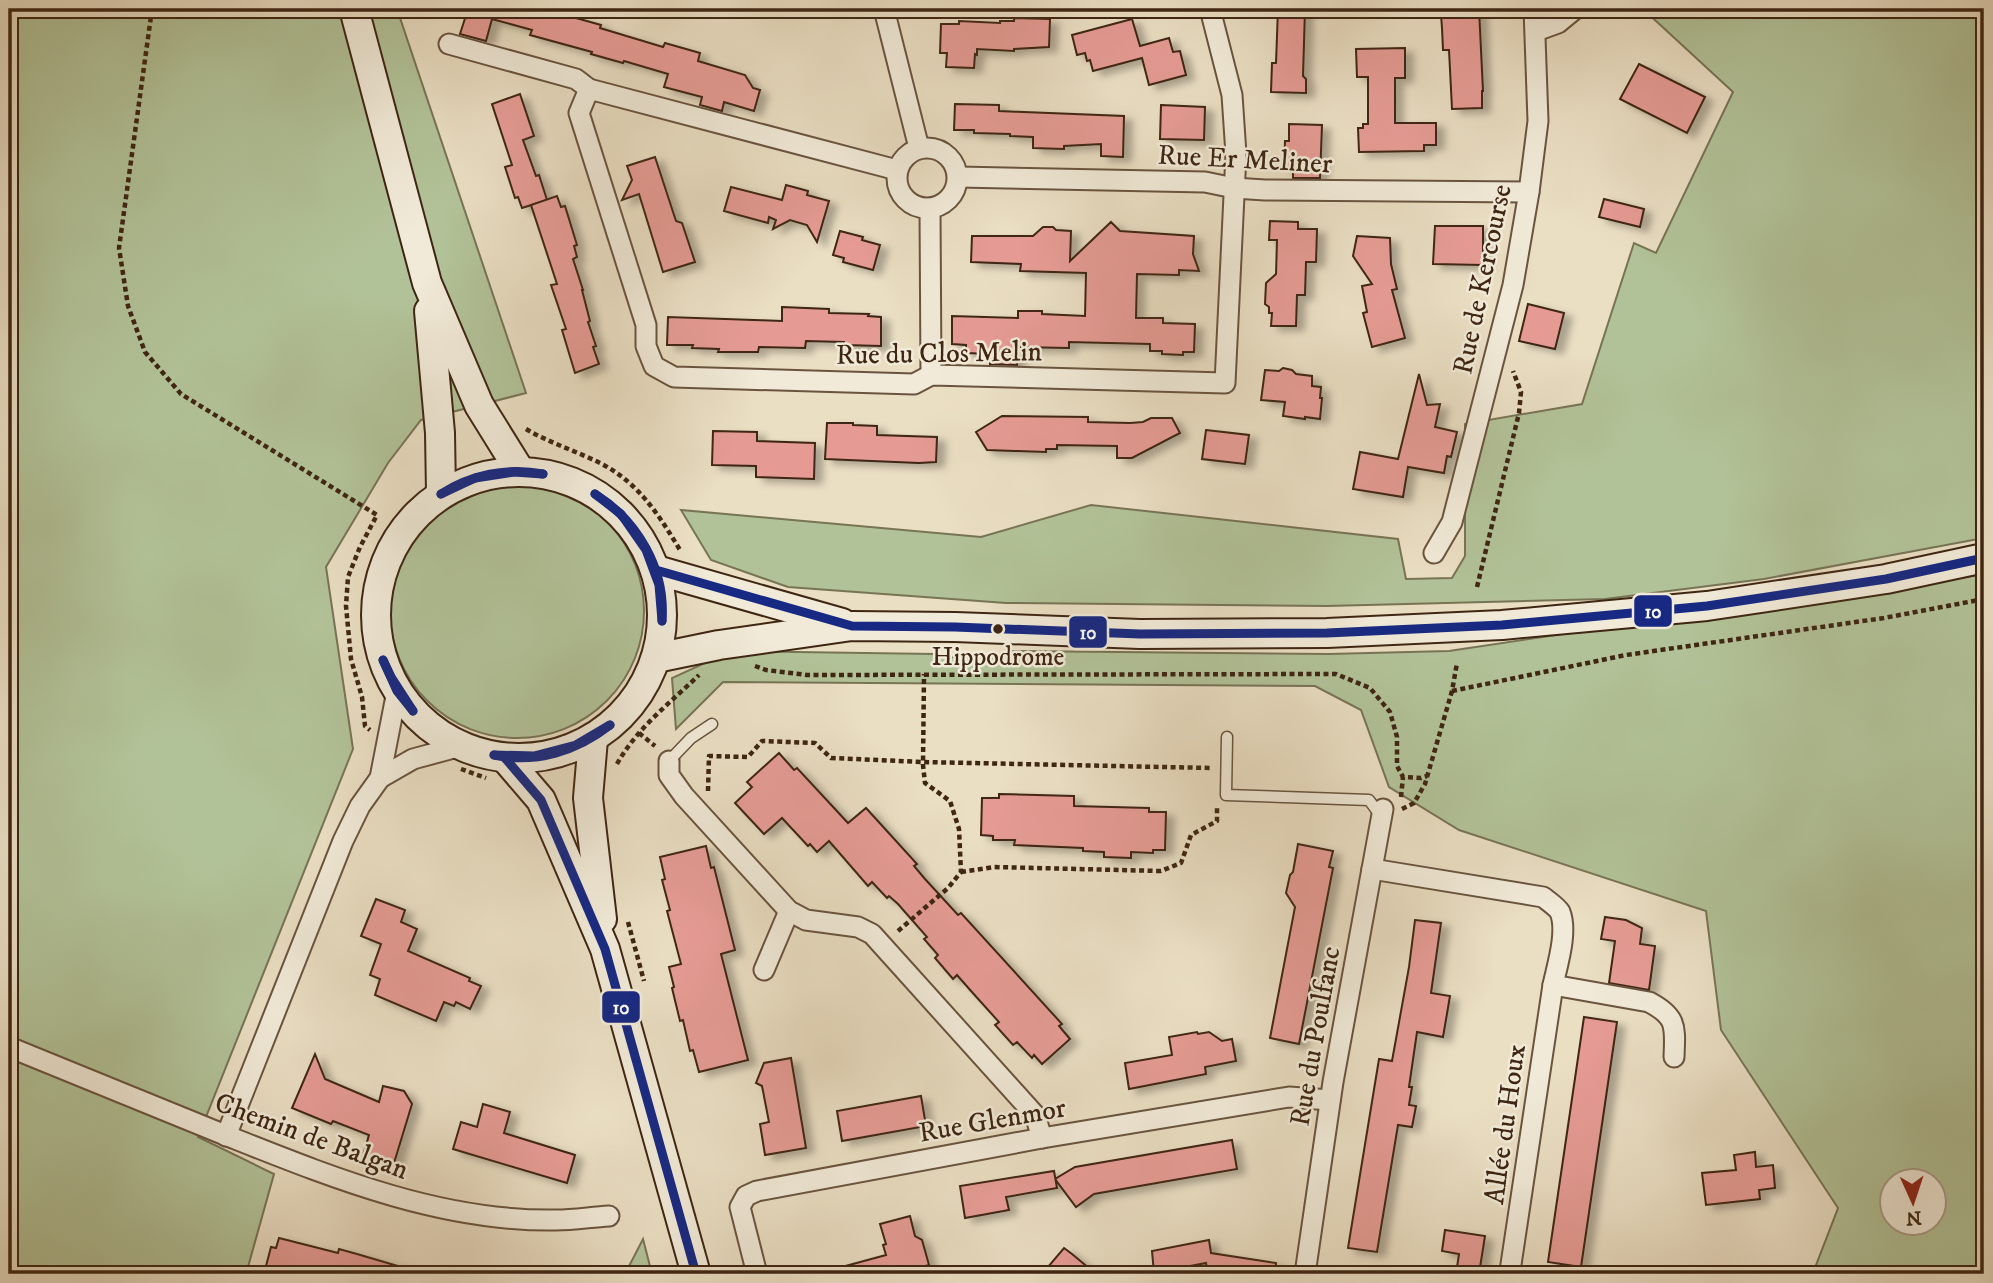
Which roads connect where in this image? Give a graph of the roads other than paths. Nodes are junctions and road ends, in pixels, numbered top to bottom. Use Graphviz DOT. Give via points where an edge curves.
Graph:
graph roads {
  1 [pos="355,9"];
  2 [pos="884,9"];
  3 [pos="1210,9"];
  4 [pos="1534,9"];
  5 [pos="1575,9"];
  6 [pos="1536,32"];
  7 [pos="449,44"];
  8 [pos="589,89"];
  9 [pos="919,148"];
  10 [pos="897,170"];
  11 [pos="958,177"];
  12 [pos="1234,188"];
  13 [pos="1529,192"];
  14 [pos="930,209"];
  15 [pos="427,283"];
  16 [pos="931,374"];
  17 [pos="520,471"];
  18 [pos="441,493"];
  19 [pos="1434,553"];
  20 [pos="1984,558"];
  21 [pos="656,570"];
  22 [pos="852,626"];
  23 [pos="656,658"];
  24 [pos="397,691"];
  25 [pos="712,724"];
  26 [pos="1227,737"];
  27 [pos="593,738"];
  28 [pos="460,757"];
  29 [pos="669,761"];
  30 [pos="500,770"];
  31 [pos="380,778"];
  32 [pos="1383,814"];
  33 [pos="1372,869"];
  34 [pos="789,911"];
  35 [pos="606,949"];
  36 [pos="764,971"];
  37 [pos="1553,985"];
  38 [pos="9,1047"];
  39 [pos="1674,1057"];
  40 [pos="1330,1100"];
  41 [pos="226,1136"];
  42 [pos="1042,1138"];
  43 [pos="609,1216"];
  44 [pos="1510,1272"];
  45 [pos="696,1274"];
  46 [pos="757,1274"];
  47 [pos="1306,1274"];
  1 -- 15 [label="main road"];
  2 -- 9 [label="street"];
  3 -- 12 [label="street, Rue du Clos Melin" via="1232,95"];
  4 -- 6 [label="street, Rue de Kercourse"];
  5 -- 6 [label="street"];
  6 -- 13 [label="street, Rue de Kercourse" via="1538,121"];
  7 -- 8 [label="street" via="576,79"];
  8 -- 10 [label="street"];
  8 -- 16 [label="street, Rue du Clos Melin" via="579,113 646,325 646,346 654,366 674,377 914,384"];
  9 -- 10 [label="street" via="909,153"];
  9 -- 11 [label="street" via="941,151 955,166"];
  10 -- 14 [label="street" via="908,202"];
  11 -- 12 [label="street, Rue Er Meliner" via="1205,182"];
  11 -- 14 [label="street" via="950,200"];
  12 -- 13 [label="street, Rue Er Meliner"];
  12 -- 16 [label="street, Rue du Clos Melin" via="1225,383"];
  13 -- 19 [label="street, Rue de Kercourse" via="1495,356 1451,522"];
  14 -- 16 [label="street"];
  15 -- 17 [label="main road" via="479,405"];
  15 -- 18 [label="main road"];
  17 -- 18 [label="main road" via="479,476"];
  17 -- 21 [label="main road" via="564,478 604,499 636,531"];
  18 -- 24 [label="main road" via="408,522 385,561 375,605 379,650"];
  20 -- 22 [label="main road" via="1886,579 1721,604 1502,625 1167,634"];
  21 -- 22 [label="main road"];
  21 -- 23 [label="main road" via="662,629"];
  22 -- 23 [label="main road"];
  23 -- 27 [label="main road" via="643,688 623,714"];
  24 -- 28 [label="main road"];
  24 -- 31 [label="street"];
  25 -- 29 [label="lane"];
  26 -- 32 [label="lane" via="1226,795 1369,800"];
  27 -- 30 [label="main road"];
  27 -- 35 [label="main road" via="588,798"];
  28 -- 30 [label="main road"];
  28 -- 31 [label="street" via="413,760"];
  29 -- 34 [label="street" via="669,775 684,796"];
  30 -- 35 [label="main road" via="541,800"];
  31 -- 41 [label="street" via="343,841"];
  32 -- 33 [label="street, Rue du Poulfanc"];
  33 -- 37 [label="street, Allée du Houx" via="1544,897 1559,911 1562,928"];
  33 -- 40 [label="street, Rue du Poulfanc"];
  34 -- 36 [label="street"];
  34 -- 42 [label="street" via="806,920 872,934 1035,1115"];
  35 -- 45 [label="main road"];
  37 -- 39 [label="street" via="1649,1002 1663,1009 1675,1026"];
  37 -- 44 [label="street, Allée du Houx"];
  38 -- 41 [label="street, Chemin de Balgan"];
  40 -- 42 [label="street, Rue Glenmor" via="1289,1097"];
  40 -- 47 [label="street, Rue du Poulfanc"];
  41 -- 43 [label="street, Chemin de Balgan" via="328,1176 451,1210 556,1220"];
  42 -- 46 [label="street, Rue Glenmor" via="746,1196 740,1207"];
}
